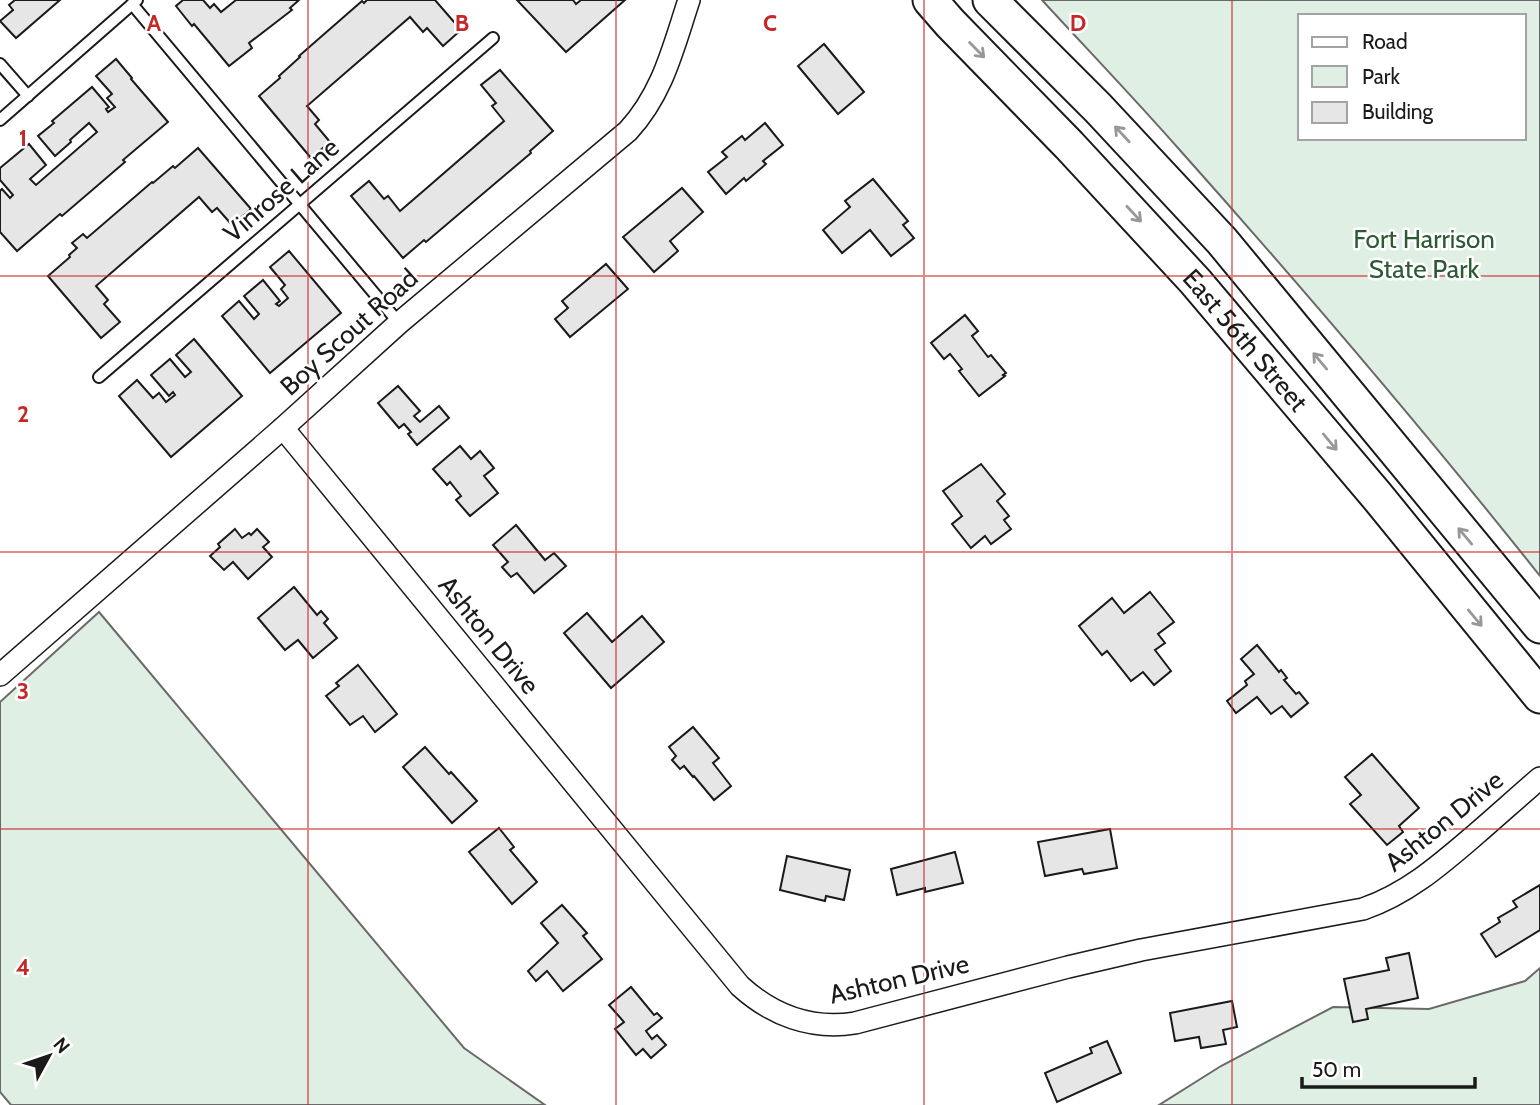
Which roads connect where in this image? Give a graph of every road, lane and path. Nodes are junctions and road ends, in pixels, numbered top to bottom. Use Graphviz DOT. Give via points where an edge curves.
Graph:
graph roads {
  1 [pos="689,0"];
  2 [pos="930,0"];
  3 [pos="990,0"];
  4 [pos="135,2"];
  5 [pos="493,38"];
  6 [pos="0,64"];
  7 [pos="28,96"];
  8 [pos="0,120"];
  9 [pos="300,204"];
  10 [pos="399,323"];
  11 [pos="99,377"];
  12 [pos="283,428"];
  13 [pos="1540,626"];
  14 [pos="0,675"];
  15 [pos="1540,696"];
  16 [pos="1540,778"];
  1 -- 10 [label="street, Boy Scout Road" via="666,73 635,123"];
  2 -- 15 [label="main road, East 56th Street, one-way" via="1195,281"];
  13 -- 3 [label="main road, East 56th Street, one-way" via="1222,241"];
  4 -- 7 [label="lane"];
  4 -- 9 [label="lane"];
  5 -- 9 [label="lane, Vinrose Lane"];
  6 -- 7 [label="lane"];
  7 -- 8 [label="lane"];
  9 -- 10 [label="lane"];
  9 -- 11 [label="lane, Vinrose Lane"];
  10 -- 12 [label="street, Boy Scout Road"];
  12 -- 14 [label="street, Boy Scout Road"];
  12 -- 16 [label="street, Ashton Drive" via="740,986 787,1017 820,1025 855,1023 1141,950 1363,909 1419,882"];
}
